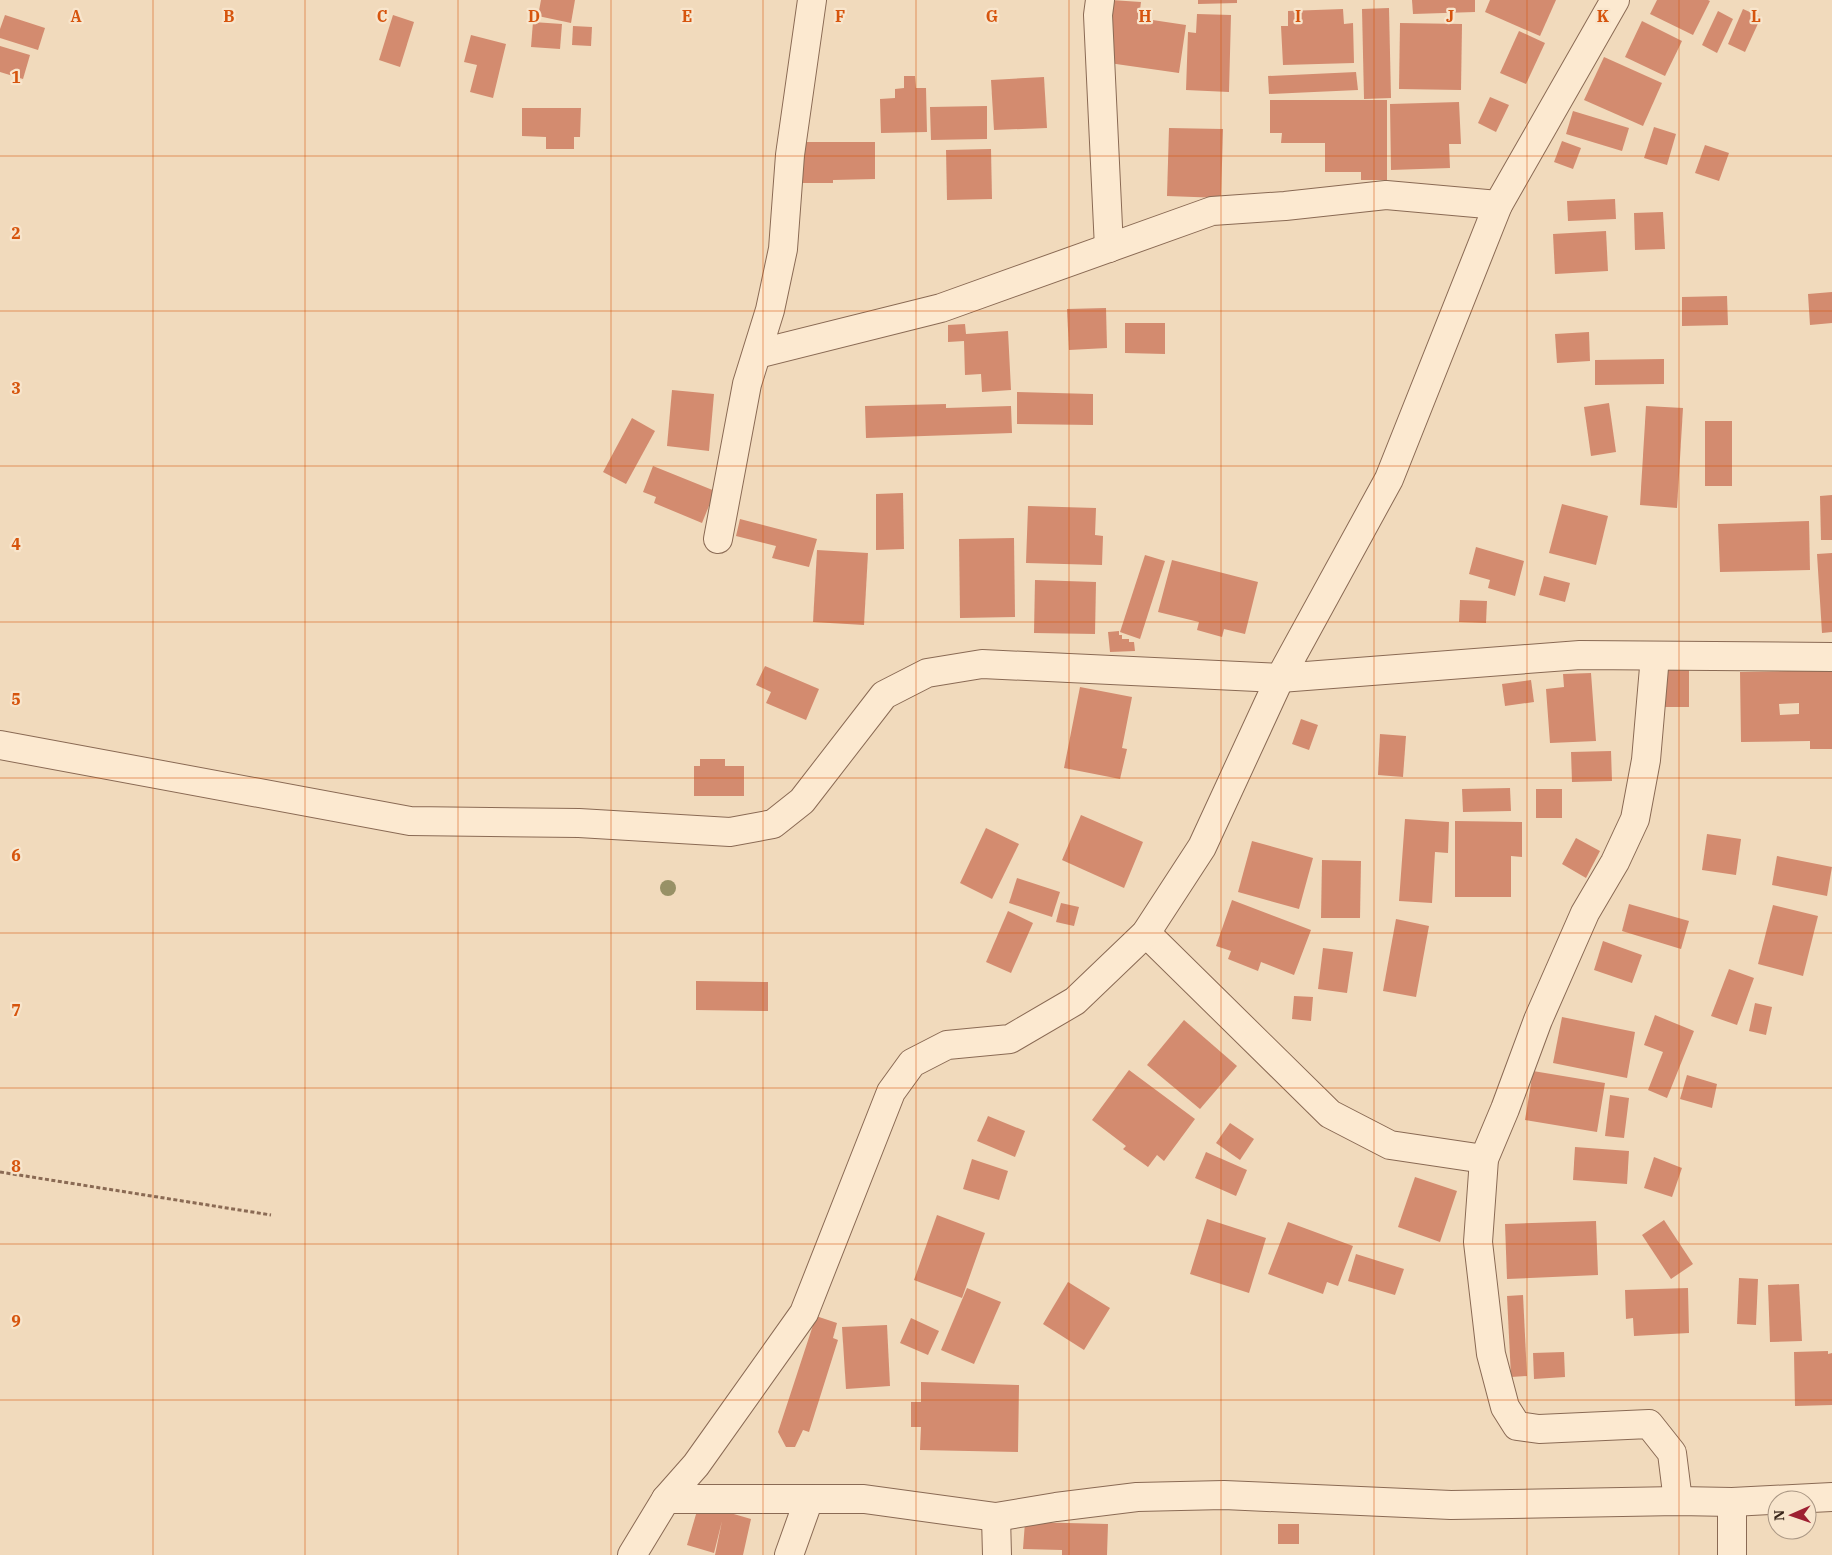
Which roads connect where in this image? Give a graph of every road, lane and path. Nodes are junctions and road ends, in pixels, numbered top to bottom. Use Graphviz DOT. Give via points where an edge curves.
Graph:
graph roads {
  1 [pos="812,0"];
  2 [pos="1100,0"];
  3 [pos="1615,0"];
  4 [pos="1498,205"];
  5 [pos="1109,248"];
  6 [pos="756,354"];
  7 [pos="718,539"];
  8 [pos="1655,656"];
  9 [pos="1832,657"];
  10 [pos="1280,678"];
  11 [pos="0,745"];
  12 [pos="1146,933"];
  13 [pos="1484,1159"];
  14 [pos="0,1172"];
  15 [pos="271,1214"];
  16 [pos="1832,1497"];
  17 [pos="666,1499"];
  18 [pos="809,1499"];
  19 [pos="1678,1500"];
  20 [pos="1732,1502"];
  21 [pos="996,1517"];
  22 [pos="632,1555"];
  23 [pos="789,1555"];
  24 [pos="997,1555"];
  25 [pos="1732,1555"];
  1 -- 6 [label="street" via="790,155 783,249 770,310"];
  2 -- 5 [label="street" via="1098,15"];
  3 -- 4 [label="street"];
  4 -- 5 [label="street" via="1386,194 1212,211"];
  4 -- 10 [label="street" via="1389,479"];
  5 -- 6 [label="street" via="941,308"];
  6 -- 7 [label="street" via="747,384"];
  8 -- 9 [label="street"];
  8 -- 10 [label="street" via="1580,655"];
  8 -- 13 [label="street" via="1646,760 1635,819 1615,862 1585,913 1538,1020"];
  10 -- 11 [label="street" via="982,664 927,673 884,695 802,801 773,824 730,832 580,823 410,821"];
  10 -- 12 [label="street" via="1202,847"];
  12 -- 13 [label="street" via="1330,1114 1390,1145"];
  12 -- 17 [label="street" via="1076,1001 1010,1039 947,1045 912,1063 891,1092 804,1313 696,1464"];
  13 -- 19 [label="street" via="1478,1242 1490,1354 1505,1407 1517,1426 1539,1429 1648,1424 1672,1453"];
  14 -- 15 [label="path"];
  16 -- 20 [label="street"];
  17 -- 18 [label="street"];
  17 -- 22 [label="street"];
  18 -- 21 [label="street" via="864,1500"];
  18 -- 23 [label="street"];
  19 -- 20 [label="street"];
  19 -- 21 [label="street" via="1451,1505 1224,1495 1147,1496"];
  20 -- 25 [label="street"];
  21 -- 24 [label="street"];
}
